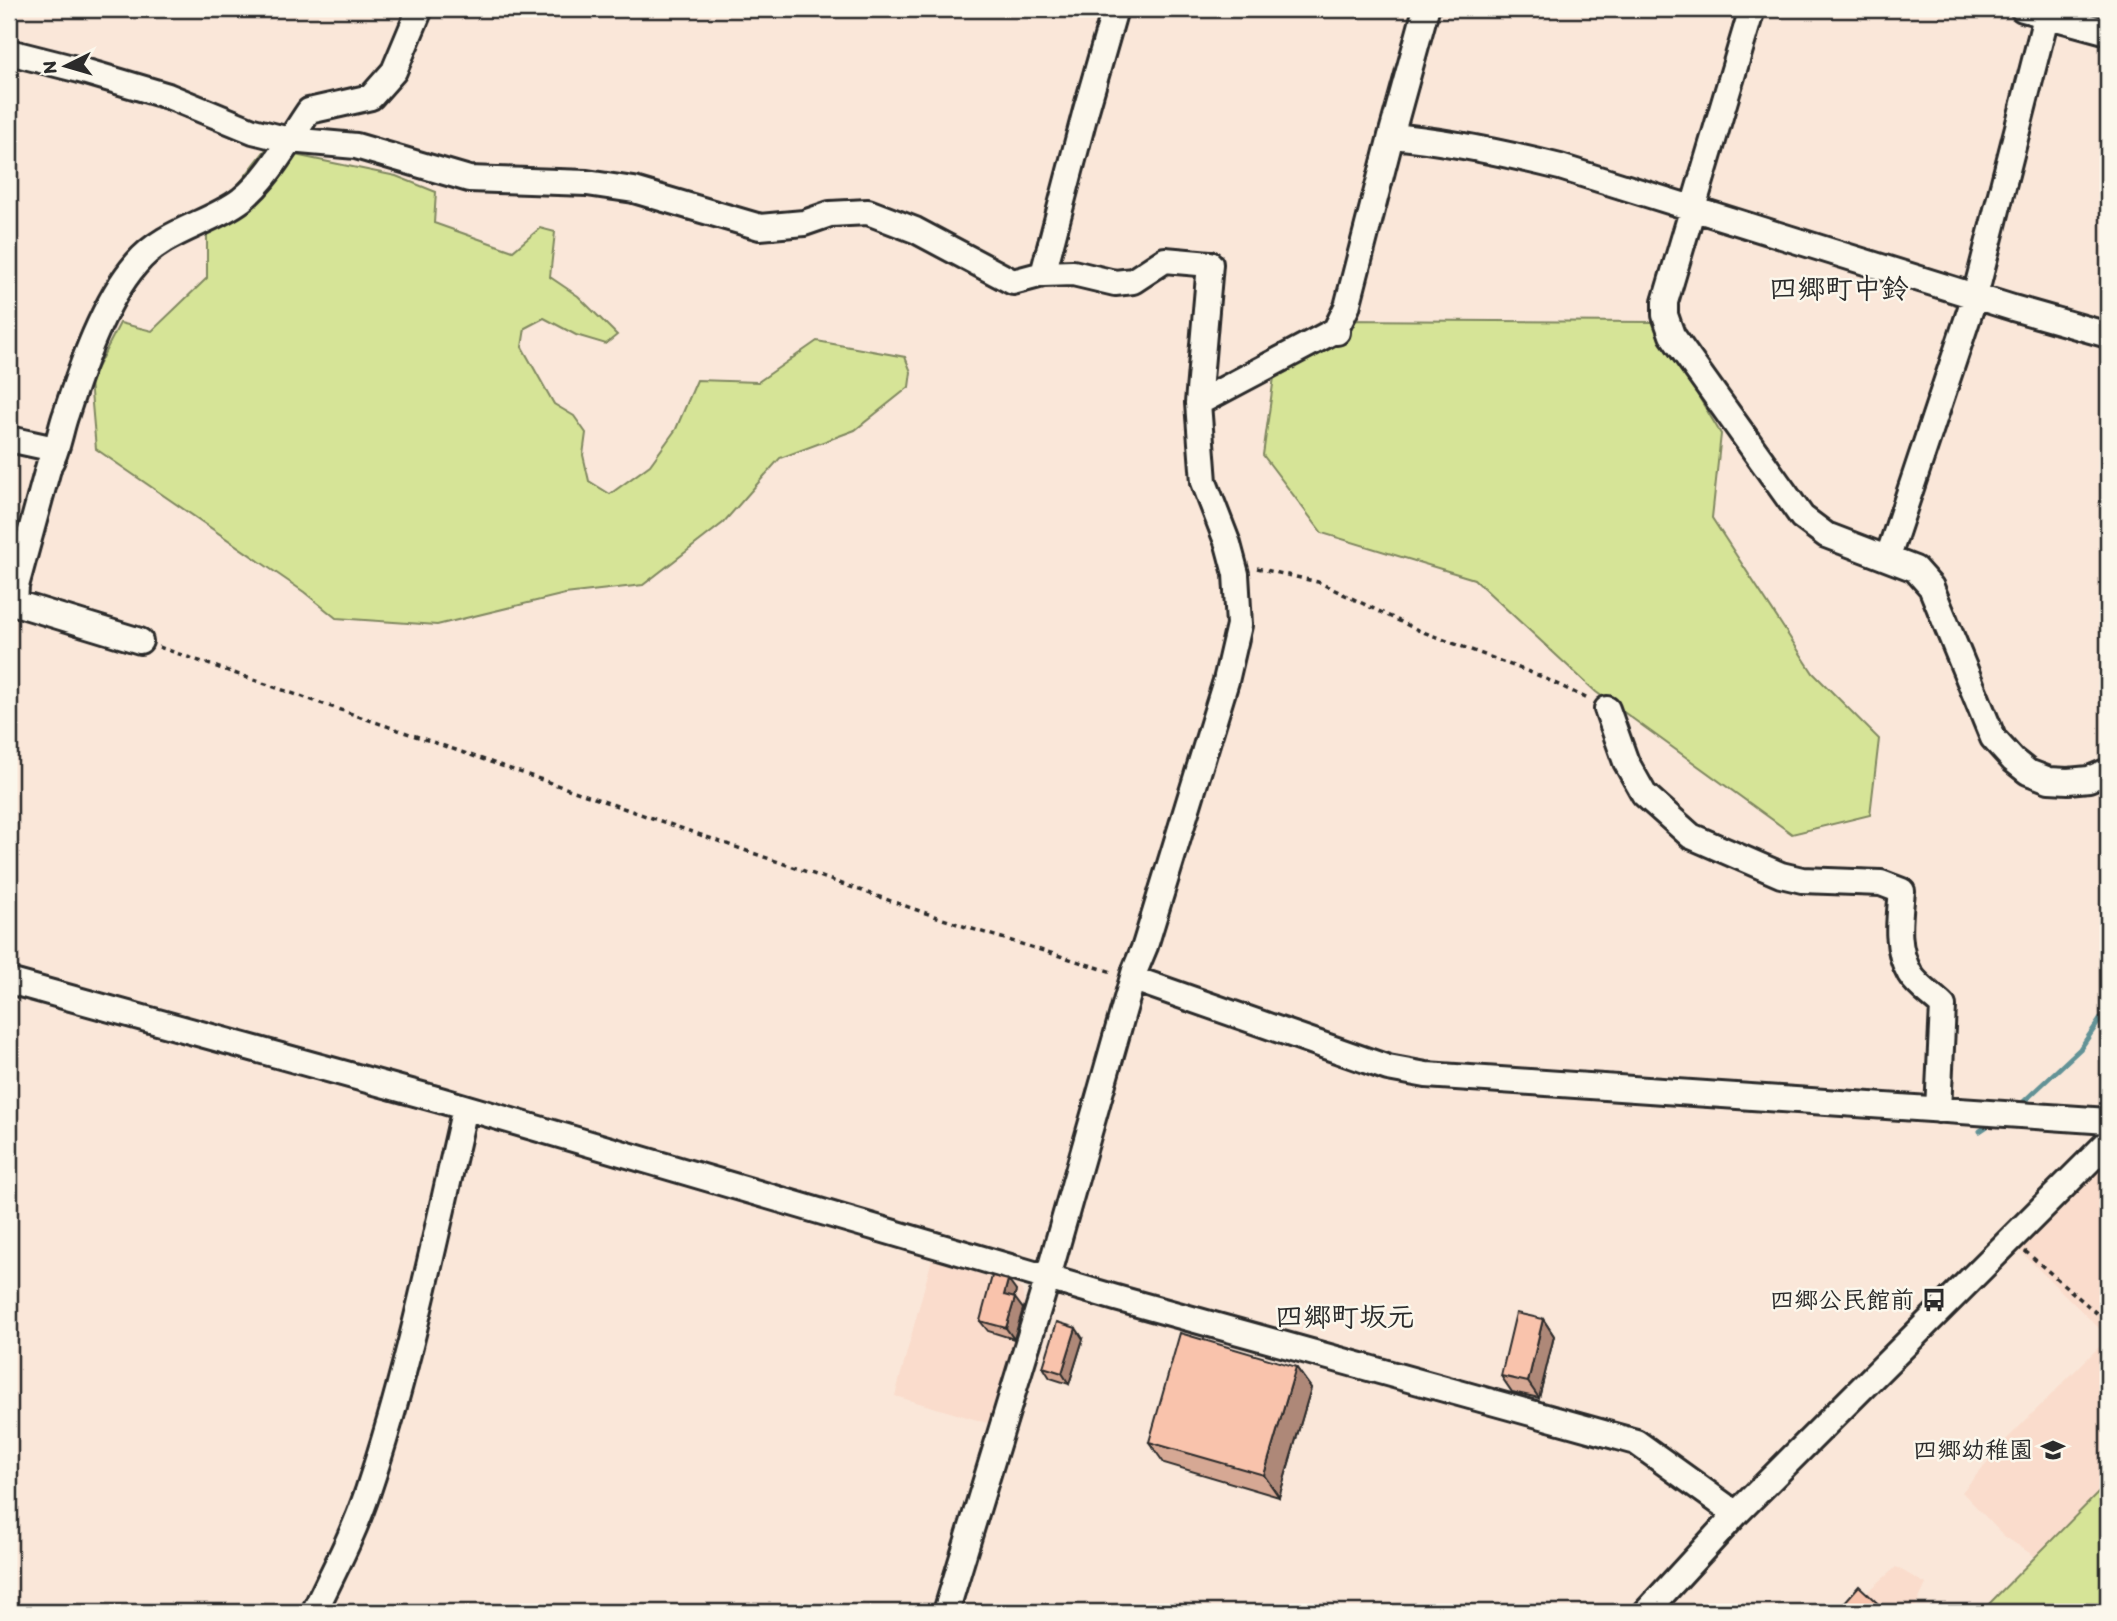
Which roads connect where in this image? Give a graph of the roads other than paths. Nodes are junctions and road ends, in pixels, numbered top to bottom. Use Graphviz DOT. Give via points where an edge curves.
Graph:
graph roads {
  1 [pos="420,9"];
  2 [pos="1115,9"];
  3 [pos="1426,9"];
  4 [pos="1752,9"];
  5 [pos="2039,11"];
  6 [pos="2108,32"];
  7 [pos="9,52"];
  8 [pos="1391,136"];
  9 [pos="289,140"];
  10 [pos="1692,207"];
  11 [pos="1043,274"];
  12 [pos="1975,296"];
  13 [pos="2108,335"];
  14 [pos="1198,403"];
  15 [pos="9,439"];
  16 [pos="55,449"];
  17 [pos="1888,557"];
  18 [pos="140,641"];
  19 [pos="1607,709"];
  20 [pos="2108,771"];
  21 [pos="1134,979"];
  22 [pos="9,981"];
  23 [pos="465,1108"];
  24 [pos="1938,1110"];
  25 [pos="2108,1121"];
  26 [pos="2108,1142"];
  27 [pos="1048,1277"];
  28 [pos="1737,1514"];
  29 [pos="314,1612"];
  30 [pos="946,1612"];
  31 [pos="1646,1612"];
  1 -- 9 [label="street" via="394,71 371,97 309,111"];
  2 -- 11 [label="street"];
  3 -- 8 [label="street"];
  4 -- 10 [label="street"];
  5 -- 6 [label="street"];
  5 -- 12 [label="street"];
  7 -- 9 [label="street" via="167,96 253,131"];
  8 -- 10 [label="street" via="1499,152"];
  8 -- 14 [label="street" via="1337,332"];
  9 -- 11 [label="street" via="356,146 469,179 587,183 634,190 760,227 868,212 915,230 1013,282"];
  9 -- 16 [label="street" via="240,201 165,240 122,281 93,340"];
  10 -- 12 [label="street"];
  10 -- 17 [label="street" via="1665,302 1671,335 1802,517 1826,535"];
  11 -- 14 [label="street" via="1073,273 1115,283 1133,281 1165,260 1210,264"];
  12 -- 13 [label="street"];
  12 -- 17 [label="street"];
  14 -- 21 [label="street" via="1204,482 1236,574 1238,625 1226,681"];
  15 -- 16 [label="street"];
  16 -- 18 [label="street" via="16,586 16,603"];
  17 -- 20 [label="street" via="1915,569 1931,587 1993,738 2013,760 2028,772 2049,779 2079,780"];
  19 -- 24 [label="street" via="1626,762 1644,794 1691,836 1781,875 1881,883 1902,891 1900,951 1911,976 1943,1006"];
  21 -- 24 [label="street" via="1388,1068 1426,1075"];
  21 -- 27 [label="street"];
  22 -- 23 [label="street"];
  23 -- 27 [label="street"];
  23 -- 29 [label="street" via="400,1385 368,1493"];
  24 -- 25 [label="street"];
  26 -- 28 [label="street"];
  27 -- 28 [label="street" via="1636,1442"];
  27 -- 30 [label="street"];
  28 -- 31 [label="street"];
}
